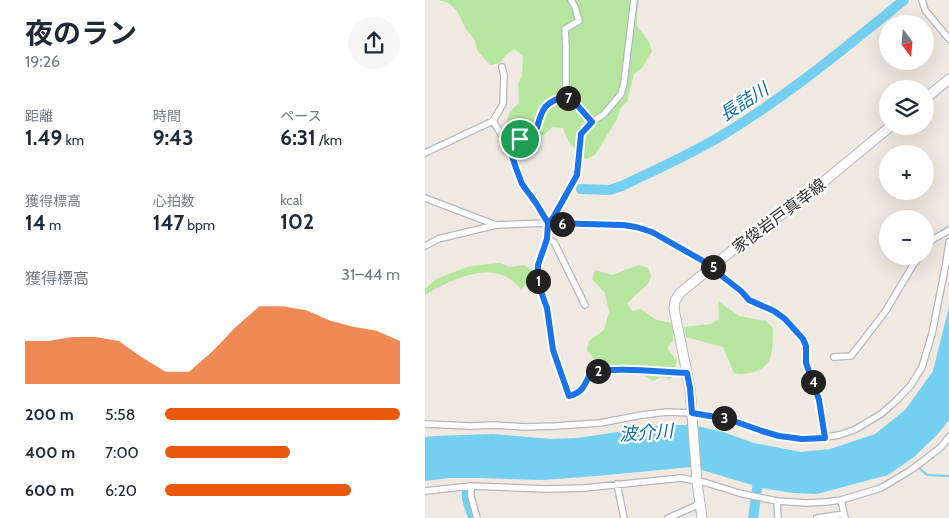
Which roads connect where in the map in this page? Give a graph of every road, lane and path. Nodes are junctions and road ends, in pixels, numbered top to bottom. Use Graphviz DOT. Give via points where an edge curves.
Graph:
graph roads {
  1 [pos="571,0"];
  2 [pos="634,0"];
  3 [pos="922,0"];
  4 [pos="949,39"];
  5 [pos="502,67"];
  6 [pos="949,79"];
  7 [pos="934,92"];
  8 [pos="566,96"];
  9 [pos="493,121"];
  10 [pos="592,122"];
  11 [pos="880,135"];
  12 [pos="508,144"];
  13 [pos="425,153"];
  14 [pos="425,198"];
  15 [pos="548,223"];
  16 [pos="496,226"];
  17 [pos="949,230"];
  18 [pos="547,239"];
  19 [pos="934,239"];
  20 [pos="949,242"];
  21 [pos="425,246"];
  22 [pos="913,265"];
  23 [pos="712,266"];
  24 [pos="585,306"];
  25 [pos="834,357"];
  26 [pos="687,373"];
  27 [pos="692,415"];
  28 [pos="425,424"];
  29 [pos="949,437"];
  30 [pos="825,438"];
  31 [pos="697,479"];
  32 [pos="617,484"];
  33 [pos="471,486"];
  34 [pos="425,491"];
  35 [pos="841,500"];
  36 [pos="777,501"];
  37 [pos="700,504"];
  38 [pos="844,516"];
  39 [pos="477,518"];
  40 [pos="623,518"];
  41 [pos="668,518"];
  42 [pos="702,518"];
  43 [pos="779,518"];
  44 [pos="817,518"];
  1 -- 8 [label="street" via="579,21 565,29"];
  2 -- 10 [label="street" via="621,94 603,115"];
  3 -- 4 [label="street" via="925,10"];
  5 -- 9 [label="street" via="503,104"];
  6 -- 7 [label="main road"];
  8 -- 10 [label="street"];
  8 -- 12 [label="street" via="545,106 537,128"];
  9 -- 12 [label="street"];
  9 -- 13 [label="street"];
  10 -- 15 [label="street" via="581,134 577,175"];
  11 -- 23 [label="main road, 家俊岩戸真幸線" via="793,207"];
  12 -- 15 [label="street" via="522,184"];
  14 -- 16 [label="street"];
  15 -- 16 [label="street"];
  15 -- 18 [label="street"];
  15 -- 23 [label="street" via="636,227 652,232"];
  16 -- 21 [label="street" via="438,239"];
  17 -- 19 [label="street"];
  18 -- 24 [label="street" via="554,242"];
  18 -- 26 [label="street" via="538,265 539,286 547,308 553,350 569,396 582,390 591,372 596,371"];
  20 -- 30 [label="street" via="933,334 922,367 911,385 869,422"];
  22 -- 25 [label="street" via="885,312 851,356"];
  23 -- 26 [label="main road, 家俊岩戸真幸線" via="675,301"];
  23 -- 30 [label="street" via="749,300 785,319 803,339"];
  26 -- 27 [label="main road, 家俊岩戸真幸線"];
  27 -- 28 [label="street" via="667,412 600,424 526,427"];
  27 -- 30 [label="street" via="728,419 779,436"];
  27 -- 31 [label="main road, 家俊岩戸真幸線"];
  29 -- 35 [label="street" via="911,470 881,488"];
  31 -- 32 [label="street"];
  31 -- 36 [label="street"];
  31 -- 37 [label="main road, 家俊岩戸真幸線"];
  32 -- 33 [label="street" via="546,489"];
  32 -- 40 [label="street"];
  33 -- 34 [label="street"];
  33 -- 39 [label="street"];
  35 -- 36 [label="street"];
  35 -- 38 [label="street"];
  36 -- 43 [label="street"];
  37 -- 41 [label="street"];
  37 -- 42 [label="main road, 家俊岩戸真幸線"];
  38 -- 44 [label="street"];
}
